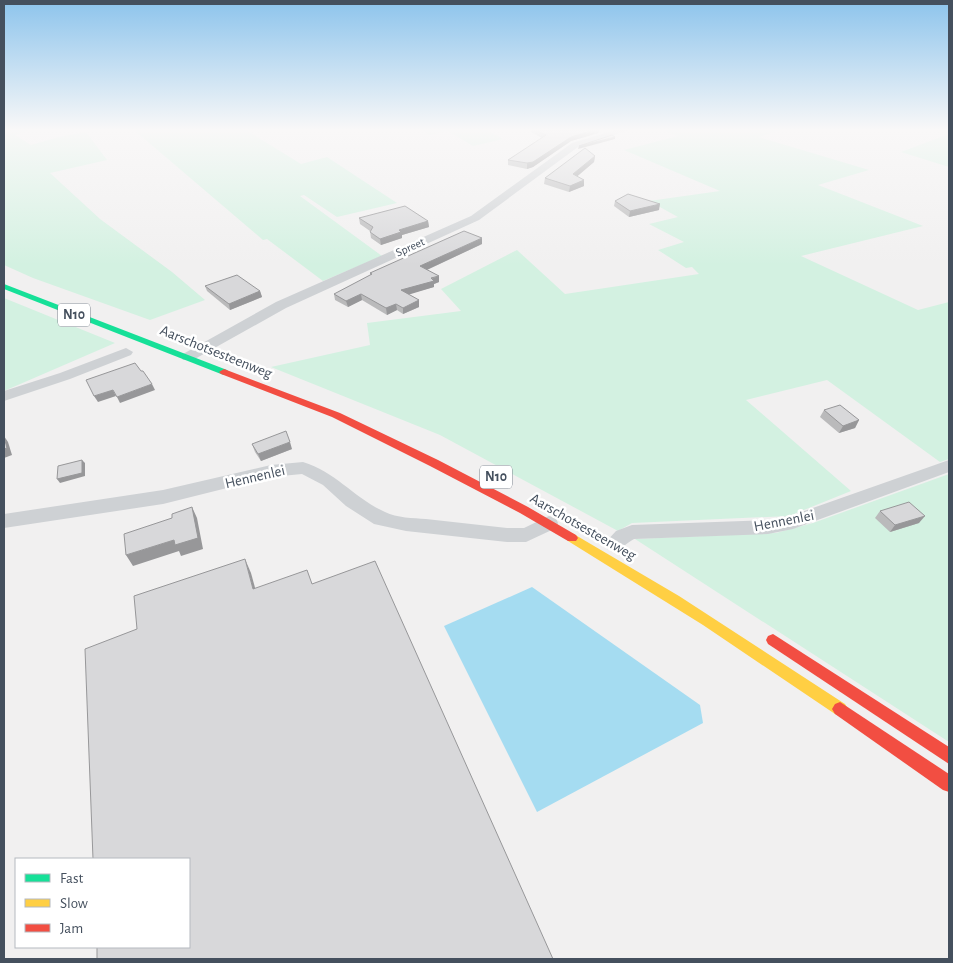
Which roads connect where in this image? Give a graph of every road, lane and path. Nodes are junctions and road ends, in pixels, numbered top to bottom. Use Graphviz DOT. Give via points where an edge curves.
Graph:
graph roads {
  1 [pos="533,175"];
  2 [pos="4,275"];
  3 [pos="4,286"];
  4 [pos="126,352"];
  5 [pos="194,353"];
  6 [pos="214,355"];
  7 [pos="4,396"];
  8 [pos="949,466"];
  9 [pos="4,520"];
  10 [pos="549,523"];
  11 [pos="614,544"];
  12 [pos="761,632"];
  13 [pos="949,756"];
  14 [pos="949,784"];
  1 -- 5 [label="street, Spreet" via="475,218 281,305"];
  2 -- 5 [label="main road, Aarschotsesteenweg / N10"];
  3 -- 5 [label="main road, Aarschotsesteenweg / N10"];
  4 -- 7 [label="street"];
  5 -- 6 [label="main road, Aarschotsesteenweg / N10"];
  5 -- 10 [label="main road, Aarschotsesteenweg / N10" via="336,415"];
  8 -- 11 [label="street, Hennenlei" via="793,522 768,527 632,532"];
  9 -- 10 [label="street, Hennenlei" via="163,497 271,471 303,468 329,480 367,512 390,522 507,535 526,535"];
  10 -- 14 [label="main road, Aarschotsesteenweg / N10" via="766,658"];
  12 -- 13 [label="main road"];
}
